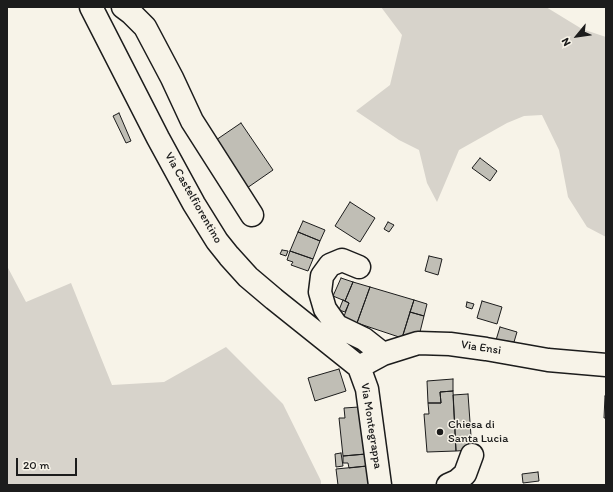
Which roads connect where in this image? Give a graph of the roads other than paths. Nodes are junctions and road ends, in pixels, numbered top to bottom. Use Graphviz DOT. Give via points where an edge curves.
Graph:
graph roads {
  1 [pos="104,9"];
  2 [pos="252,215"];
  3 [pos="360,267"];
  4 [pos="382,354"];
  5 [pos="606,366"];
  6 [pos="360,367"];
  7 [pos="472,455"];
  8 [pos="380,485"];
  9 [pos="448,485"];
  1 -- 2 [label="street" via="132,13 145,27 192,121"];
  1 -- 6 [label="street, Via Castelfiorentino" via="158,138 194,204 221,246 274,299"];
  3 -- 4 [label="street" via="342,260 330,264 322,276 320,292 324,309 337,326 364,338"];
  4 -- 5 [label="street, Via Ensi" via="418,343 450,344 548,360"];
  4 -- 6 [label="street, Via Ensi"];
  6 -- 8 [label="street, Via Montegrappa" via="367,389"];
  7 -- 9 [label="street" via="465,474"];
}
